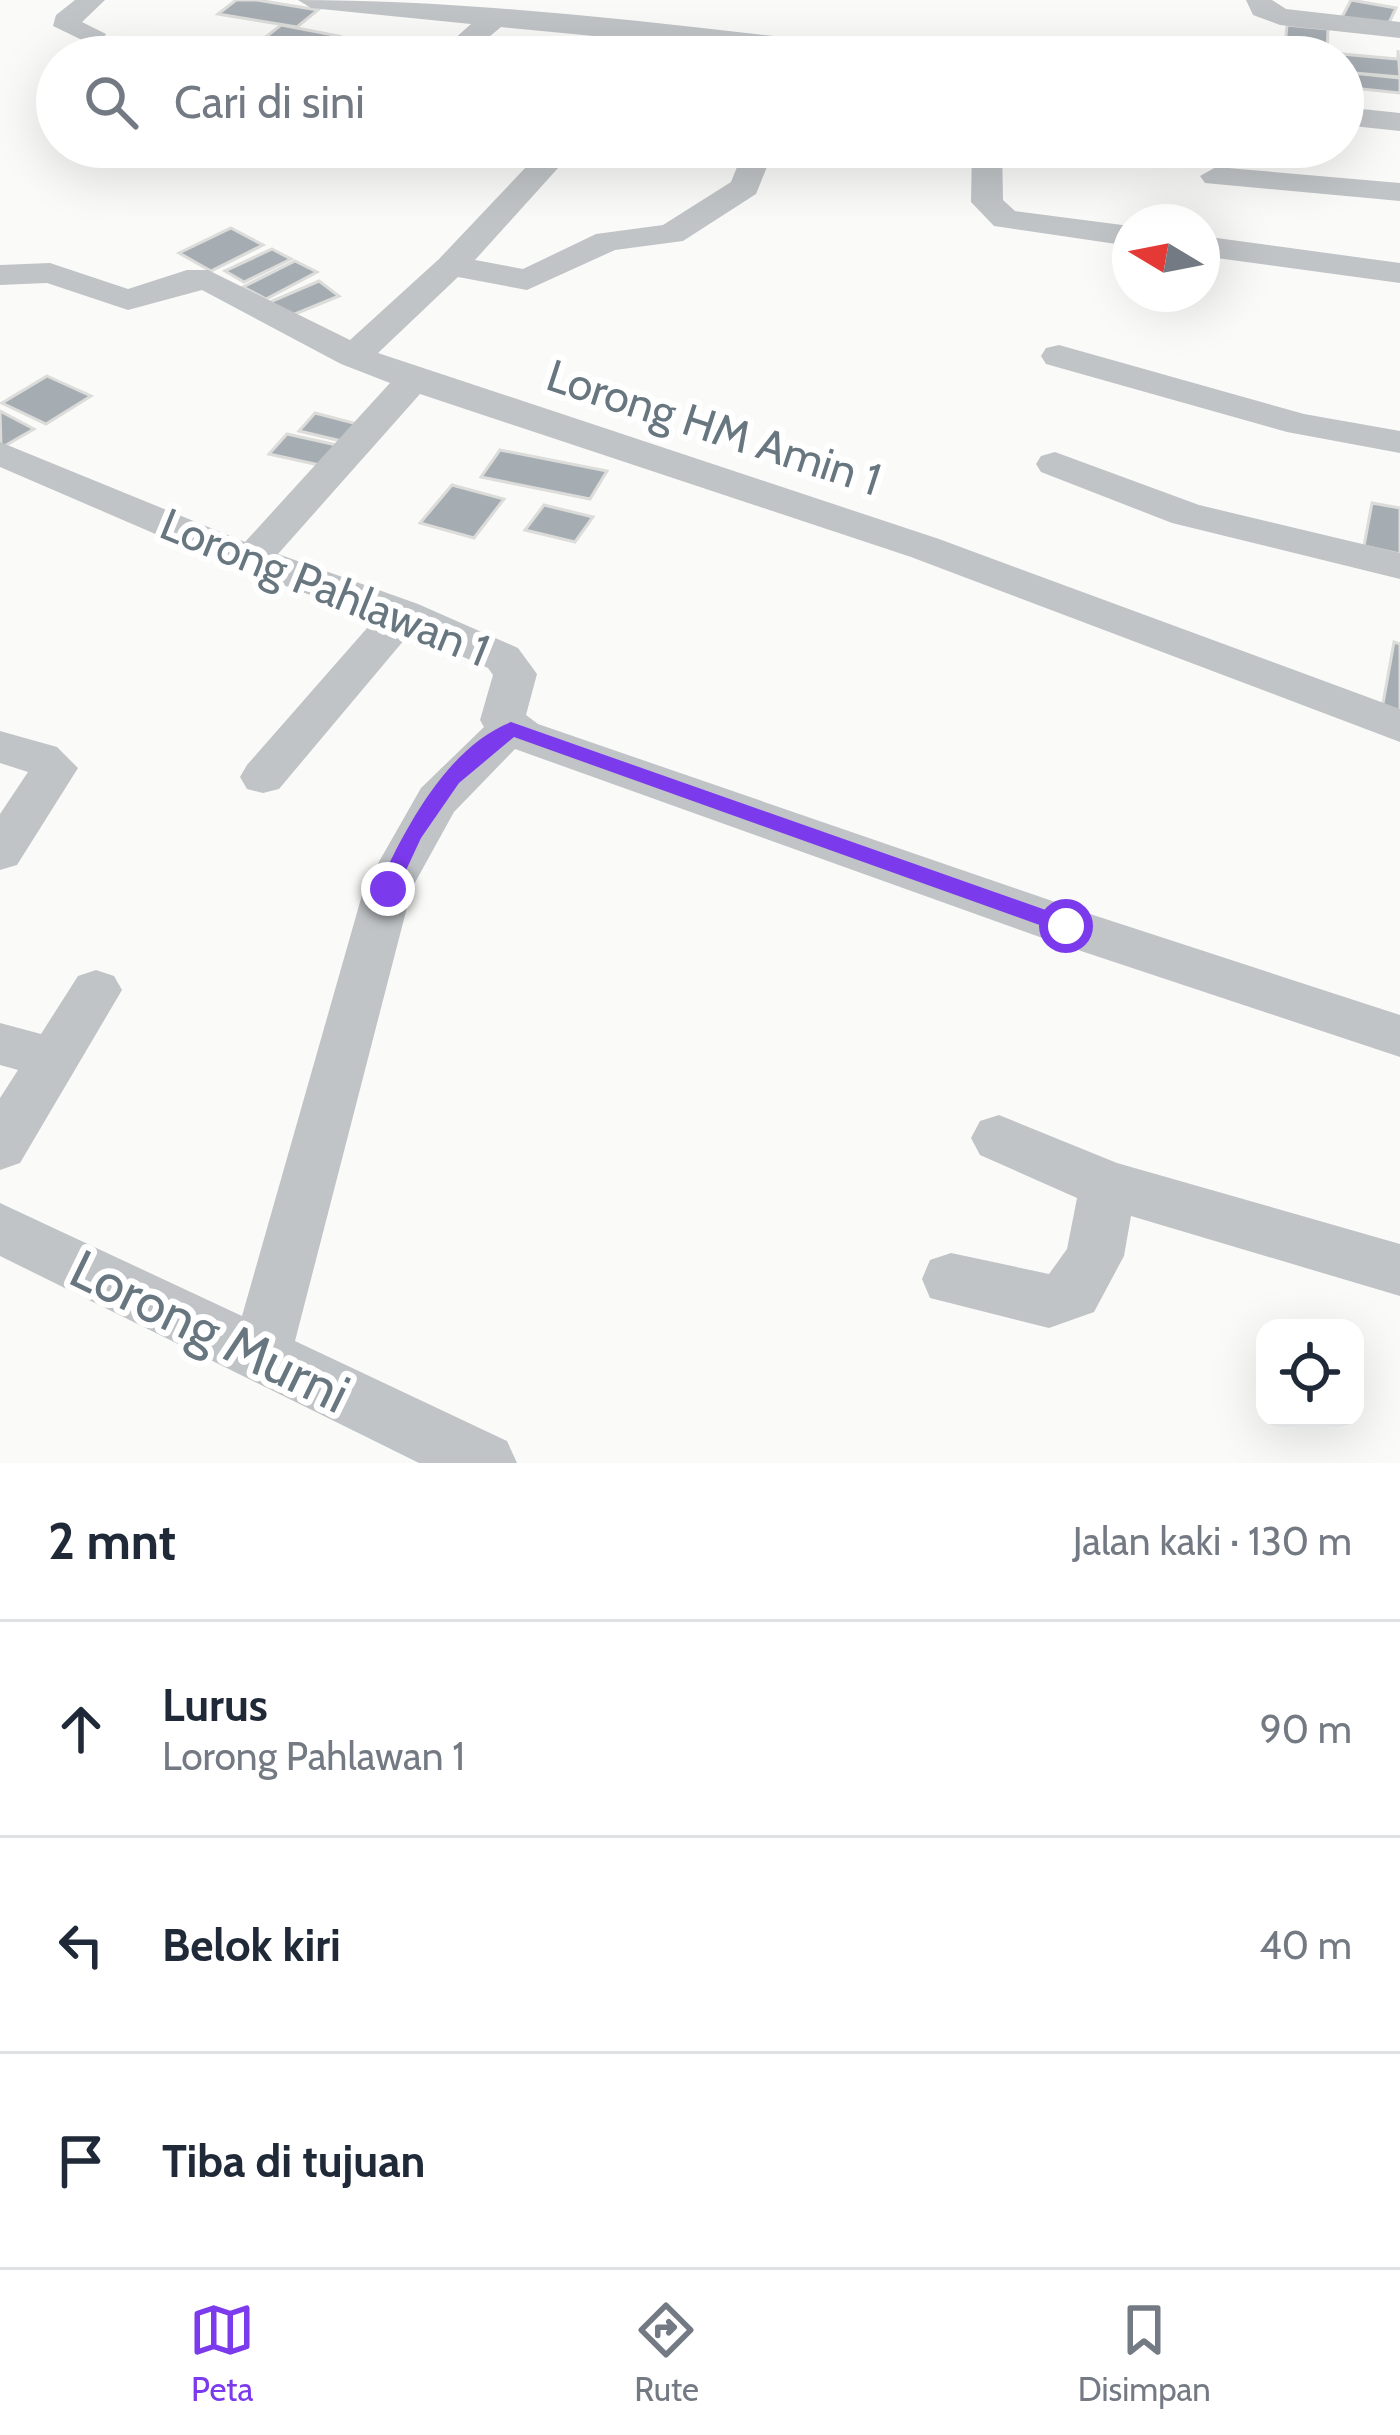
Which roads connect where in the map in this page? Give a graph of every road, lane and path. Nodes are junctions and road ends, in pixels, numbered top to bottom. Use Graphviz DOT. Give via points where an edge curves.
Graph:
graph roads {
  1 [pos="92,0"];
  2 [pos="311,0"];
  3 [pos="1259,0"];
  4 [pos="552,11"];
  5 [pos="496,17"];
  6 [pos="1400,30"];
  7 [pos="92,34"];
  8 [pos="473,36"];
  9 [pos="603,36"];
  10 [pos="1364,118"];
  11 [pos="1400,122"];
  12 [pos="542,168"];
  13 [pos="752,168"];
  14 [pos="987,168"];
  15 [pos="1216,176"];
  16 [pos="1400,192"];
  17 [pos="1112,234"];
  18 [pos="1220,248"];
  19 [pos="451,266"];
  20 [pos="1400,273"];
  21 [pos="0,274"];
  22 [pos="354,356"];
  23 [pos="1058,356"];
  24 [pos="413,380"];
  25 [pos="1400,442"];
  26 [pos="0,453"];
  27 [pos="1055,464"];
  28 [pos="252,559"];
  29 [pos="1400,566"];
  30 [pos="403,614"];
  31 [pos="1400,727"];
  32 [pos="511,729"];
  33 [pos="0,747"];
  34 [pos="263,777"];
  35 [pos="0,852"];
  36 [pos="96,990"];
  37 [pos="1400,1036"];
  38 [pos="0,1044"];
  39 [pos="54,1059"];
  40 [pos="999,1138"];
  41 [pos="0,1146"];
  42 [pos="1108,1185"];
  43 [pos="0,1228"];
  44 [pos="1400,1270"];
  45 [pos="951,1279"];
  46 [pos="261,1357"];
  47 [pos="485,1463"];
  1 -- 7 [label="street" via="66,21"];
  2 -- 5 [label="street"];
  3 -- 6 [label="street" via="1280,17"];
  4 -- 5 [label="street"];
  4 -- 9 [label="street"];
  5 -- 8 [label="street"];
  10 -- 11 [label="street"];
  12 -- 19 [label="street"];
  13 -- 19 [label="street" via="745,187 671,233 608,241 526,280"];
  14 -- 17 [label="street" via="987,202 1005,219"];
  15 -- 16 [label="street"];
  18 -- 20 [label="street"];
  19 -- 22 [label="street"];
  21 -- 22 [label="street, Lorong HM Amin 1" via="50,273 128,301 208,280"];
  22 -- 24 [label="street, Lorong HM Amin 1"];
  23 -- 25 [label="street" via="1300,424"];
  24 -- 28 [label="street"];
  24 -- 31 [label="street, Lorong HM Amin 1" via="925,548"];
  26 -- 28 [label="street, Lorong Pahlawan 1"];
  27 -- 29 [label="street" via="1186,514"];
  28 -- 30 [label="street, Lorong Pahlawan 1"];
  30 -- 32 [label="street, Lorong Pahlawan 1" via="510,663 515,674 501,716"];
  30 -- 34 [label="street"];
  32 -- 37 [label="street, Lorong Pahlawan 1"];
  32 -- 46 [label="street" via="452,778 388,889"];
  33 -- 35 [label="street" via="55,768"];
  36 -- 39 [label="street"];
  38 -- 39 [label="street"];
  39 -- 41 [label="street"];
  40 -- 42 [label="street"];
  42 -- 44 [label="street"];
  42 -- 45 [label="street" via="1095,1256 1073,1293 1049,1301"];
  43 -- 46 [label="street, Lorong Murni"];
  46 -- 47 [label="street, Lorong Murni"];
}
